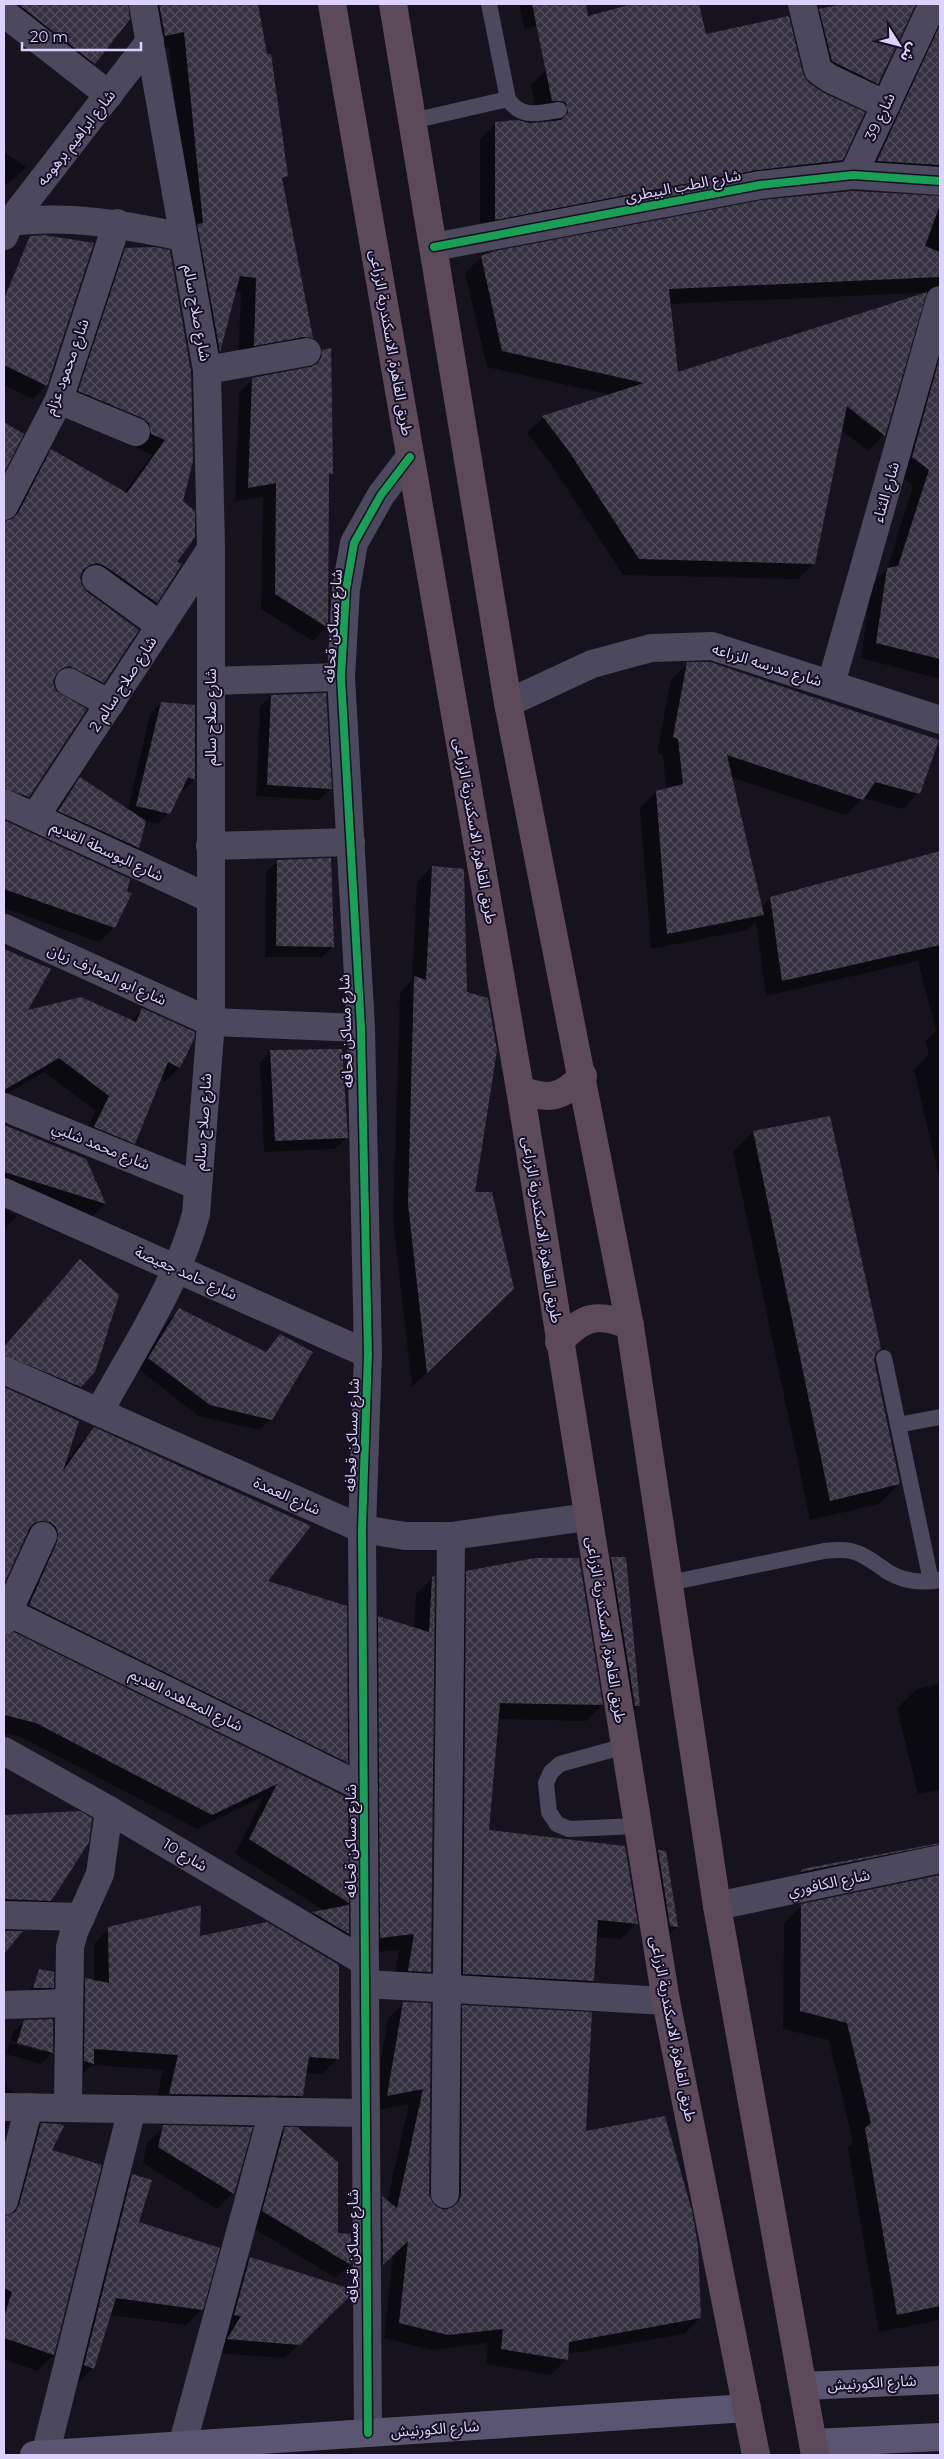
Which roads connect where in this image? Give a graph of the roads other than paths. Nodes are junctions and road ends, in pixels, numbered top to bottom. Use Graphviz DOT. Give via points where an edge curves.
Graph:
graph roads {
  1 [pos="144,4"];
  2 [pos="332,4"];
  3 [pos="392,4"];
  4 [pos="490,4"];
  5 [pos="802,4"];
  6 [pos="933,4"];
  7 [pos="4,13"];
  8 [pos="150,41"];
  9 [pos="109,95"];
  10 [pos="508,99"];
  11 [pos="886,105"];
  12 [pos="559,110"];
  13 [pos="412,121"];
  14 [pos="853,175"];
  15 [pos="940,181"];
  16 [pos="117,223"];
  17 [pos="5,225"];
  18 [pos="183,237"];
  19 [pos="434,247"];
  20 [pos="940,300"];
  21 [pos="307,352"];
  22 [pos="207,370"];
  23 [pos="59,400"];
  24 [pos="136,432"];
  25 [pos="410,457"];
  26 [pos="4,506"];
  27 [pos="211,549"];
  28 [pos="96,579"];
  29 [pos="161,626"];
  30 [pos="342,677"];
  31 [pos="211,681"];
  32 [pos="69,682"];
  33 [pos="831,684"];
  34 [pos="508,703"];
  35 [pos="110,704"];
  36 [pos="940,720"];
  37 [pos="4,803"];
  38 [pos="35,818"];
  39 [pos="351,842"];
  40 [pos="210,846"];
  41 [pos="211,899"];
  42 [pos="4,928"];
  43 [pos="211,1022"];
  44 [pos="361,1028"];
  45 [pos="583,1076"];
  46 [pos="520,1089"];
  47 [pos="4,1107"];
  48 [pos="198,1186"];
  49 [pos="4,1192"];
  50 [pos="177,1268"];
  51 [pos="630,1326"];
  52 [pos="559,1342"];
  53 [pos="368,1354"];
  54 [pos="884,1358"];
  55 [pos="4,1370"];
  56 [pos="99,1412"];
  57 [pos="940,1416"];
  58 [pos="898,1425"];
  59 [pos="588,1517"];
  60 [pos="362,1530"];
  61 [pos="43,1536"];
  62 [pos="451,1536"];
  63 [pos="12,1578"];
  64 [pos="936,1580"];
  65 [pos="669,1583"];
  66 [pos="6,1616"];
  67 [pos="624,1746"];
  68 [pos="4,1751"];
  69 [pos="364,1788"];
  70 [pos="109,1810"];
  71 [pos="638,1826"];
  72 [pos="940,1860"];
  73 [pos="718,1906"];
  74 [pos="4,1915"];
  75 [pos="81,1917"];
  76 [pos="365,1973"];
  77 [pos="447,1989"];
  78 [pos="666,2001"];
  79 [pos="69,2003"];
  80 [pos="4,2005"];
  81 [pos="17,2107"];
  82 [pos="68,2108"];
  83 [pos="132,2109"];
  84 [pos="273,2112"];
  85 [pos="366,2113"];
  86 [pos="445,2194"];
  87 [pos="4,2201"];
  88 [pos="940,2380"];
  89 [pos="803,2386"];
  90 [pos="747,2408"];
  91 [pos="940,2437"];
  92 [pos="368,2444"];
  93 [pos="182,2446"];
  94 [pos="814,2449"];
  95 [pos="40,2455"];
  96 [pos="756,2455"];
  1 -- 8 [label="street, شارع صلاح سالم"];
  2 -- 25 [label="highway, طريق القاهرة, الاسكندرية الزراعى"];
  3 -- 13 [label="highway"];
  4 -- 10 [label="lane"];
  5 -- 11 [label="street" via="818,70"];
  6 -- 11 [label="street, شارع 39"];
  7 -- 9 [label="street"];
  8 -- 9 [label="street, شارع ابراهيم برهومه"];
  8 -- 18 [label="street, شارع صلاح سالم"];
  9 -- 17 [label="street, شارع ابراهيم برهومه"];
  10 -- 12 [label="lane" via="523,113"];
  10 -- 13 [label="lane"];
  11 -- 14 [label="street, شارع 39"];
  13 -- 19 [label="highway"];
  14 -- 15 [label="street, شارع الطب البيطرى"];
  14 -- 19 [label="street, شارع الطب البيطرى" via="760,185"];
  16 -- 17 [label="street" via="64,219"];
  16 -- 18 [label="street"];
  16 -- 23 [label="street, شارع محمود عزام"];
  18 -- 22 [label="street, شارع صلاح سالم"];
  19 -- 34 [label="highway"];
  20 -- 33 [label="street, شارع الثناء"];
  21 -- 22 [label="street"];
  22 -- 27 [label="street, شارع صلاح سالم"];
  23 -- 24 [label="street"];
  23 -- 26 [label="street, شارع محمود عزام"];
  25 -- 30 [label="street, شارع مساكن قحافه" via="381,496 354,544 346,589"];
  25 -- 46 [label="highway, طريق القاهرة, الاسكندرية الزراعى"];
  27 -- 29 [label="street, شارع صلاح سالم 2"];
  27 -- 31 [label="street, شارع صلاح سالم"];
  28 -- 29 [label="street"];
  29 -- 35 [label="street, شارع صلاح سالم 2"];
  30 -- 31 [label="street"];
  30 -- 39 [label="street, شارع مساكن قحافه"];
  31 -- 40 [label="street, شارع صلاح سالم"];
  32 -- 35 [label="street"];
  33 -- 34 [label="street, شارع مدرسه الزراعه" via="712,646 651,648 592,664"];
  33 -- 36 [label="street, شارع مدرسه الزراعه"];
  34 -- 45 [label="highway"];
  35 -- 38 [label="street, شارع صلاح سالم 2"];
  37 -- 38 [label="street, شارع البوسطة القديم"];
  38 -- 41 [label="street, شارع البوسطة القديم"];
  39 -- 40 [label="street"];
  39 -- 44 [label="street, شارع مساكن قحافه"];
  40 -- 41 [label="street, شارع صلاح سالم"];
  41 -- 43 [label="street, شارع صلاح سالم"];
  42 -- 43 [label="street, شارع ابو المعارف زيان"];
  43 -- 44 [label="street"];
  43 -- 48 [label="street, شارع صلاح سالم"];
  44 -- 53 [label="street, شارع مساكن قحافه"];
  45 -- 46 [label="highway" via="571,1089 554,1096 536,1096"];
  45 -- 51 [label="highway"];
  46 -- 52 [label="highway, طريق القاهرة, الاسكندرية الزراعى"];
  47 -- 48 [label="street, شارع محمد شلبي"];
  48 -- 50 [label="street, شارع صلاح سالم" via="196,1214"];
  49 -- 50 [label="street, شارع حامد جعيصة"];
  50 -- 53 [label="street, شارع حامد جعيصة"];
  50 -- 56 [label="street, شارع صلاح سالم"];
  51 -- 52 [label="highway" via="612,1318 592,1318 573,1326"];
  51 -- 65 [label="highway"];
  52 -- 59 [label="highway, طريق القاهرة, الاسكندرية الزراعى"];
  53 -- 60 [label="street, شارع مساكن قحافه"];
  54 -- 58 [label="lane"];
  55 -- 56 [label="street, شارع العمدة"];
  56 -- 60 [label="street, شارع العمدة"];
  57 -- 58 [label="lane"];
  58 -- 64 [label="lane"];
  59 -- 62 [label="street, شارع العمدة"];
  59 -- 67 [label="highway, طريق القاهرة, الاسكندرية الزراعى"];
  60 -- 62 [label="street, شارع العمدة" via="405,1536"];
  60 -- 69 [label="street, شارع مساكن قحافه"];
  61 -- 63 [label="street"];
  62 -- 77 [label="street"];
  63 -- 66 [label="street"];
  64 -- 65 [label="lane" via="902,1579 852,1551 838,1550"];
  65 -- 73 [label="highway"];
  66 -- 69 [label="street, شارع المعاهده القديم"];
  67 -- 71 [label="highway, طريق القاهرة, الاسكندرية الزراعى"];
  67 -- 71 [label="lane" via="560,1764 546,1783 549,1812 557,1824 569,1829"];
  68 -- 70 [label="street, شارع 10"];
  69 -- 76 [label="street, شارع مساكن قحافه"];
  70 -- 75 [label="street" via="100,1874"];
  70 -- 76 [label="street, شارع 10"];
  71 -- 78 [label="highway, طريق القاهرة, الاسكندرية الزراعى"];
  72 -- 73 [label="street, شارع الكافوري"];
  73 -- 89 [label="highway"];
  74 -- 75 [label="street"];
  75 -- 79 [label="street" via="70,1947"];
  76 -- 77 [label="street"];
  76 -- 85 [label="street, شارع مساكن قحافه"];
  77 -- 78 [label="street"];
  77 -- 86 [label="street"];
  78 -- 90 [label="highway, طريق القاهرة, الاسكندرية الزراعى"];
  79 -- 80 [label="street"];
  79 -- 82 [label="street"];
  81 -- 82 [label="street"];
  81 -- 87 [label="street"];
  82 -- 83 [label="street"];
  83 -- 84 [label="street"];
  83 -- 95 [label="street"];
  84 -- 85 [label="street"];
  84 -- 93 [label="street"];
  85 -- 92 [label="street, شارع مساكن قحافه"];
  88 -- 89 [label="main road, شارع الكورنيش"];
  89 -- 94 [label="highway"];
  90 -- 92 [label="main road, شارع الكورنيش"];
  90 -- 96 [label="highway, طريق القاهرة, الاسكندرية الزراعى"];
  91 -- 94 [label="main road"];
  92 -- 93 [label="main road, شارع الكورنيش"];
  93 -- 95 [label="main road, شارع الكورنيش"];
}
